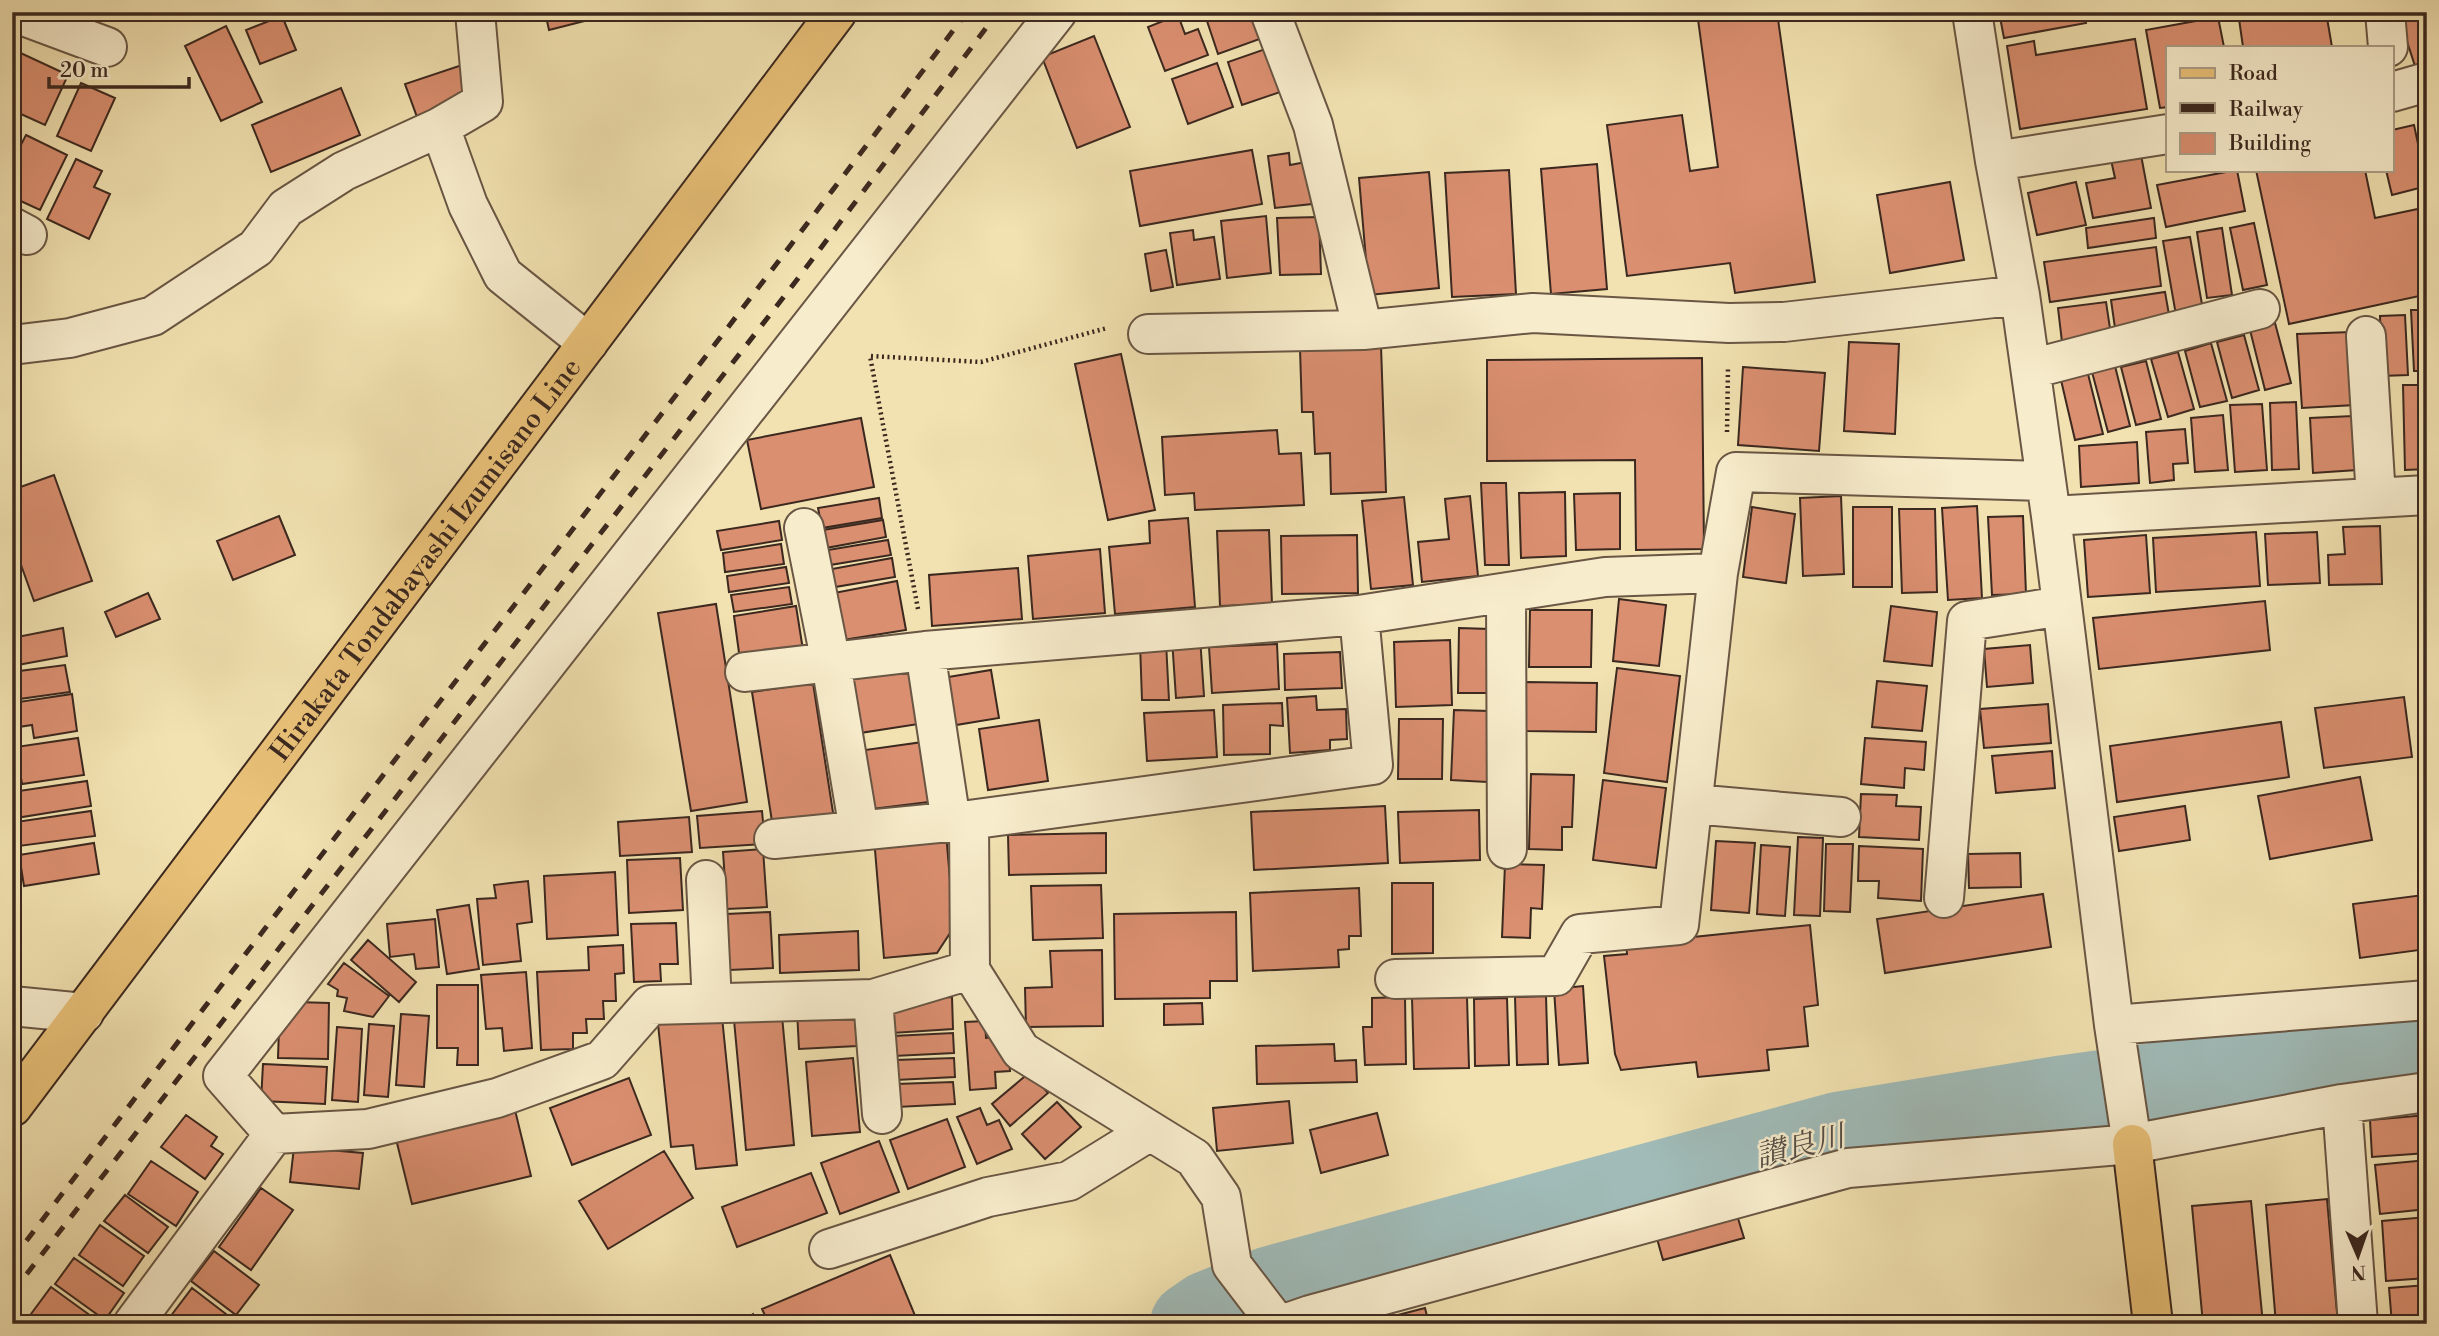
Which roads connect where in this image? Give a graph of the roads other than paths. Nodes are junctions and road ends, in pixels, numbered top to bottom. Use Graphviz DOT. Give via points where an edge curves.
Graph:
graph roads {
  1 [pos="13,12"];
  2 [pos="475,12"];
  3 [pos="837,12"];
  4 [pos="1057,12"];
  5 [pos="1270,12"];
  6 [pos="1972,12"];
  7 [pos="2385,12"];
  8 [pos="2388,46"];
  9 [pos="107,47"];
  10 [pos="440,127"];
  11 [pos="2166,134"];
  12 [pos="1995,161"];
  13 [pos="2020,295"];
  14 [pos="2260,309"];
  15 [pos="1363,330"];
  16 [pos="1148,334"];
  17 [pos="2365,337"];
  18 [pos="588,343"];
  19 [pos="12,345"];
  20 [pos="2031,369"];
  21 [pos="2427,495"];
  22 [pos="2048,498"];
  23 [pos="2376,498"];
  24 [pos="804,528"];
  25 [pos="1718,573"];
  26 [pos="1506,593"];
  27 [pos="2062,606"];
  28 [pos="1359,615"];
  29 [pos="925,652"];
  30 [pos="831,663"];
  31 [pos="745,673"];
  32 [pos="1693,804"];
  33 [pos="1841,817"];
  34 [pos="960,821"];
  35 [pos="859,830"];
  36 [pos="774,839"];
  37 [pos="1507,849"];
  38 [pos="706,880"];
  39 [pos="1944,898"];
  40 [pos="970,970"];
  41 [pos="1395,979"];
  42 [pos="873,999"];
  43 [pos="2427,1000"];
  44 [pos="712,1003"];
  45 [pos="12,1006"];
  46 [pos="84,1013"];
  47 [pos="2114,1025"];
  48 [pos="2427,1092"];
  49 [pos="2342,1104"];
  50 [pos="12,1107"];
  51 [pos="882,1114"];
  52 [pos="1150,1130"];
  53 [pos="274,1134"];
  54 [pos="2132,1143"];
  55 [pos="830,1249"];
  56 [pos="133,1324"];
  57 [pos="1276,1324"];
  58 [pos="1284,1324"];
  59 [pos="2153,1324"];
  60 [pos="2358,1324"];
  1 -- 9 [label="street"];
  2 -- 10 [label="street" via="483,102"];
  3 -- 18 [label="main road, Hirakata Tondabayashi Izumisano Line"];
  4 -- 53 [label="street" via="223,1076"];
  5 -- 15 [label="street" via="1313,125"];
  6 -- 12 [label="street"];
  7 -- 8 [label="street"];
  10 -- 18 [label="street" via="468,205 503,275"];
  10 -- 19 [label="street" via="344,171 286,208 256,248 153,316 71,338"];
  11 -- 12 [label="street"];
  12 -- 13 [label="street"];
  13 -- 15 [label="street" via="1784,322 1534,313"];
  13 -- 20 [label="street"];
  14 -- 20 [label="street"];
  15 -- 16 [label="street"];
  17 -- 23 [label="street"];
  18 -- 46 [label="main road, Hirakata Tondabayashi Izumisano Line"];
  20 -- 22 [label="street"];
  21 -- 23 [label="street"];
  22 -- 23 [label="street"];
  22 -- 25 [label="street" via="1736,472"];
  22 -- 27 [label="street"];
  24 -- 30 [label="street"];
  25 -- 26 [label="street" via="1605,578"];
  25 -- 32 [label="street"];
  26 -- 28 [label="street"];
  26 -- 37 [label="street"];
  27 -- 39 [label="street" via="1967,621"];
  27 -- 47 [label="street"];
  28 -- 29 [label="street"];
  28 -- 34 [label="street" via="1373,765"];
  29 -- 30 [label="street"];
  29 -- 34 [label="street"];
  30 -- 31 [label="street"];
  30 -- 35 [label="street"];
  32 -- 33 [label="street"];
  32 -- 41 [label="street" via="1679,925 1580,934 1556,975"];
  34 -- 35 [label="street"];
  34 -- 40 [label="street"];
  35 -- 36 [label="street"];
  38 -- 44 [label="street"];
  40 -- 42 [label="street"];
  40 -- 52 [label="street" via="1021,1052"];
  42 -- 44 [label="street"];
  42 -- 51 [label="street"];
  43 -- 47 [label="street"];
  44 -- 53 [label="street" via="650,1005 602,1060 497,1098 368,1129"];
  45 -- 46 [label="street"];
  46 -- 50 [label="main road, Hirakata Tondabayashi Izumisano Line"];
  47 -- 54 [label="street"];
  48 -- 49 [label="street"];
  49 -- 54 [label="street"];
  49 -- 60 [label="street"];
  52 -- 55 [label="street" via="1069,1181 988,1197"];
  52 -- 57 [label="street" via="1194,1158 1221,1197 1232,1265"];
  53 -- 56 [label="street"];
  54 -- 58 [label="street" via="1848,1168"];
  54 -- 59 [label="main road"];
}
